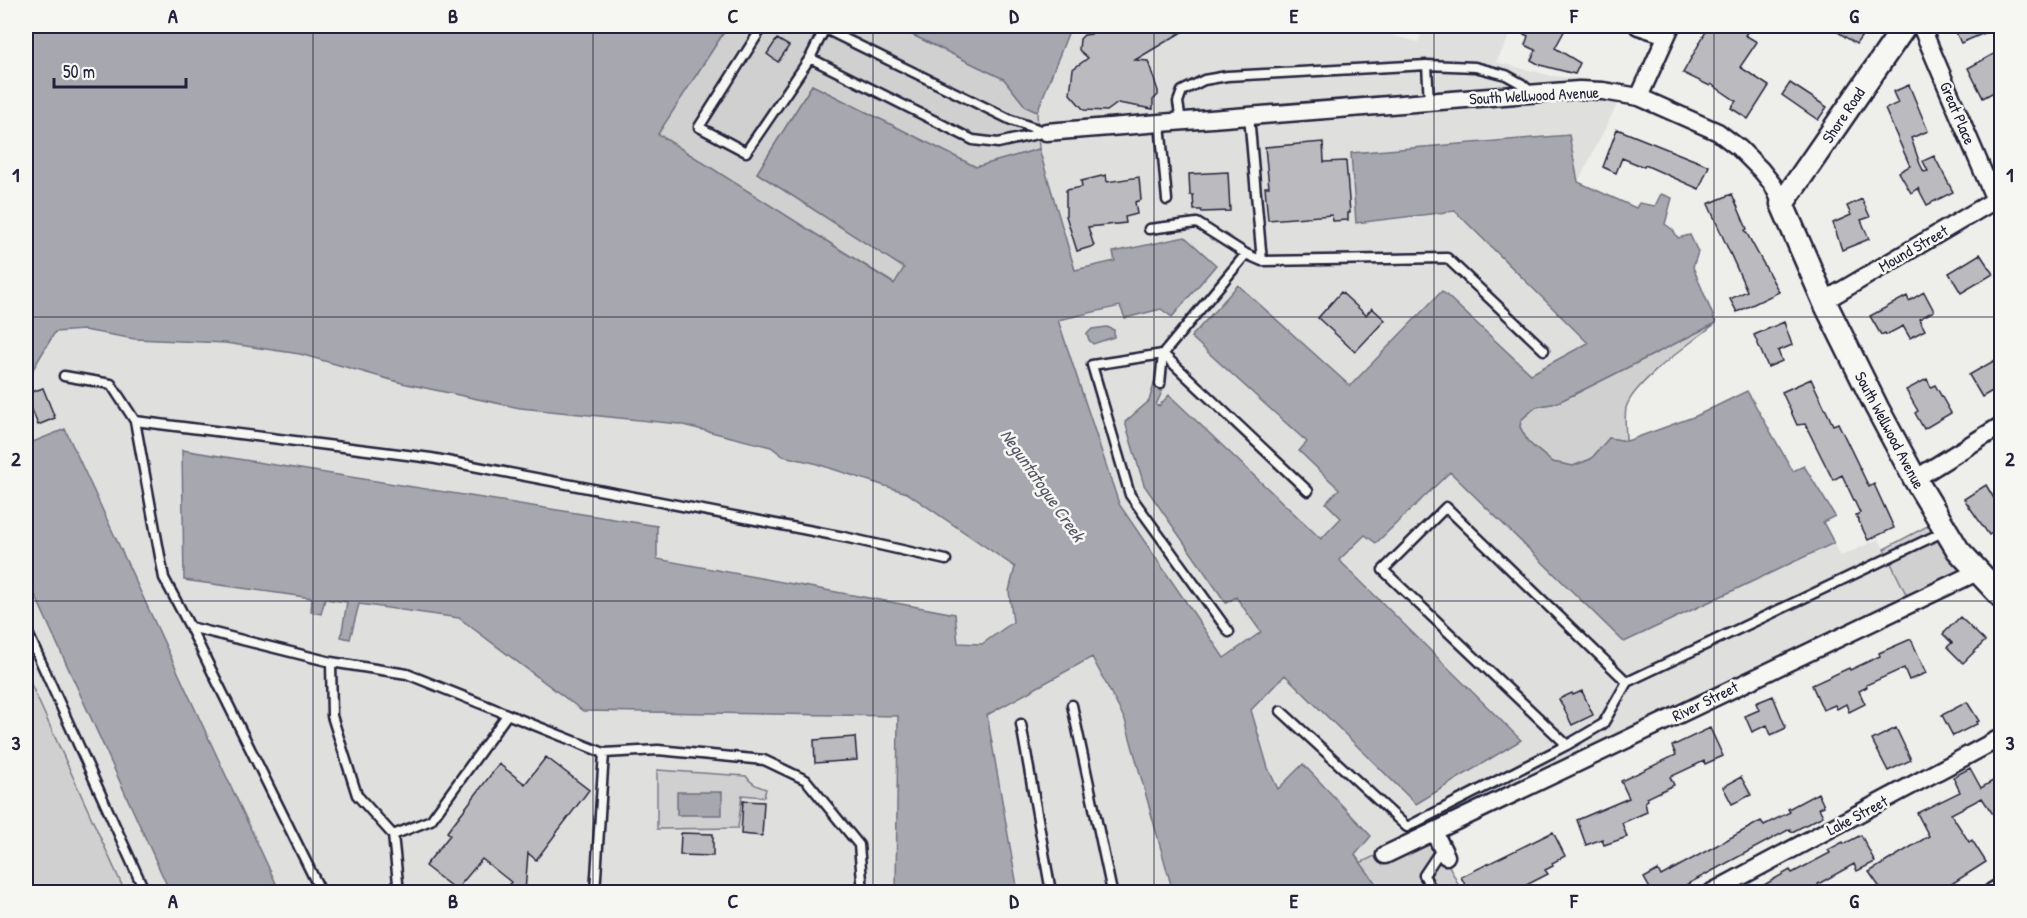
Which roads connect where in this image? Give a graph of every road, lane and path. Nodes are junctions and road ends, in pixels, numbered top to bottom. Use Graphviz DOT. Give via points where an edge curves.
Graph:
graph roads {
  1 [pos="763,26"];
  2 [pos="1638,26"];
  3 [pos="1905,26"];
  4 [pos="1921,26"];
  5 [pos="822,27"];
  6 [pos="1669,30"];
  7 [pos="810,58"];
  8 [pos="1427,64"];
  9 [pos="1533,94"];
  10 [pos="1639,97"];
  11 [pos="1429,102"];
  12 [pos="1249,116"];
  13 [pos="1181,121"];
  14 [pos="1160,123"];
  15 [pos="1046,132"];
  16 [pos="1998,198"];
  17 [pos="1167,200"];
  18 [pos="1782,204"];
  19 [pos="1149,229"];
  20 [pos="1246,254"];
  21 [pos="1262,261"];
  22 [pos="1824,300"];
  23 [pos="1544,350"];
  24 [pos="1163,354"];
  25 [pos="64,375"];
  26 [pos="1160,384"];
  27 [pos="135,421"];
  28 [pos="2001,425"];
  29 [pos="1915,479"];
  30 [pos="1308,491"];
  31 [pos="1945,531"];
  32 [pos="946,560"];
  33 [pos="1977,572"];
  34 [pos="2001,597"];
  35 [pos="190,627"];
  36 [pos="26,629"];
  37 [pos="1229,632"];
  38 [pos="331,662"];
  39 [pos="1627,682"];
  40 [pos="1072,705"];
  41 [pos="1281,711"];
  42 [pos="507,715"];
  43 [pos="1021,724"];
  44 [pos="2001,737"];
  45 [pos="1567,745"];
  46 [pos="604,753"];
  47 [pos="1434,832"];
  48 [pos="393,835"];
  49 [pos="1444,852"];
  50 [pos="1385,855"];
  51 [pos="2001,886"];
  52 [pos="145,892"];
  53 [pos="321,892"];
  54 [pos="399,892"];
  55 [pos="595,892"];
  56 [pos="863,892"];
  57 [pos="1051,892"];
  58 [pos="1112,892"];
  59 [pos="1433,892"];
  60 [pos="1712,892"];
  61 [pos="1992,892"];
  1 -- 7 [label="lane" via="699,127 746,152"];
  2 -- 6 [label="street"];
  3 -- 18 [label="street, Shore Road"];
  4 -- 16 [label="street, Great Place"];
  5 -- 7 [label="lane"];
  5 -- 15 [label="lane" via="1011,120"];
  6 -- 10 [label="street"];
  7 -- 15 [label="lane" via="973,141 998,144"];
  8 -- 9 [label="lane" via="1499,72"];
  8 -- 11 [label="lane"];
  8 -- 13 [label="lane" via="1204,80 1182,91 1178,102"];
  9 -- 10 [label="street, South Wellwood Avenue" via="1604,91"];
  9 -- 11 [label="street, South Wellwood Avenue"];
  10 -- 18 [label="street, South Wellwood Avenue" via="1718,132 1761,170"];
  11 -- 12 [label="street, South Wellwood Avenue"];
  12 -- 13 [label="street, South Wellwood Avenue"];
  12 -- 21 [label="lane"];
  13 -- 14 [label="street, South Wellwood Avenue"];
  14 -- 15 [label="street, South Wellwood Avenue"];
  14 -- 17 [label="lane"];
  16 -- 22 [label="street, Mound Street"];
  18 -- 22 [label="street, South Wellwood Avenue"];
  19 -- 20 [label="lane" via="1197,223"];
  20 -- 21 [label="lane"];
  20 -- 24 [label="lane"];
  21 -- 23 [label="lane" via="1448,258"];
  22 -- 29 [label="street, South Wellwood Avenue"];
  24 -- 26 [label="lane"];
  24 -- 30 [label="lane"];
  24 -- 37 [label="lane" via="1092,365 1130,495"];
  25 -- 27 [label="lane" via="111,384"];
  27 -- 32 [label="lane" via="431,458"];
  27 -- 35 [label="lane" via="164,578"];
  28 -- 29 [label="street"];
  29 -- 31 [label="street, South Wellwood Avenue"];
  31 -- 33 [label="street, South Wellwood Avenue"];
  31 -- 39 [label="lane"];
  33 -- 34 [label="street, South Wellwood Avenue"];
  33 -- 47 [label="street, River Street"];
  35 -- 38 [label="lane"];
  35 -- 53 [label="lane"];
  36 -- 52 [label="lane"];
  38 -- 42 [label="lane" via="406,674"];
  38 -- 48 [label="lane" via="332,716 357,795"];
  39 -- 45 [label="lane" via="1604,724"];
  39 -- 45 [label="lane" via="1446,507 1383,570"];
  40 -- 58 [label="lane"];
  41 -- 45 [label="lane" via="1407,827"];
  42 -- 46 [label="lane"];
  42 -- 48 [label="lane" via="431,820"];
  43 -- 57 [label="lane"];
  44 -- 60 [label="street, Lake Street"];
  46 -- 55 [label="lane"];
  46 -- 56 [label="lane" via="658,750 764,760 807,780 859,845"];
  47 -- 49 [label="street"];
  47 -- 50 [label="street, River Street"];
  48 -- 54 [label="lane"];
  49 -- 59 [label="lane" via="1424,875"];
  51 -- 61 [label="street"];
}
